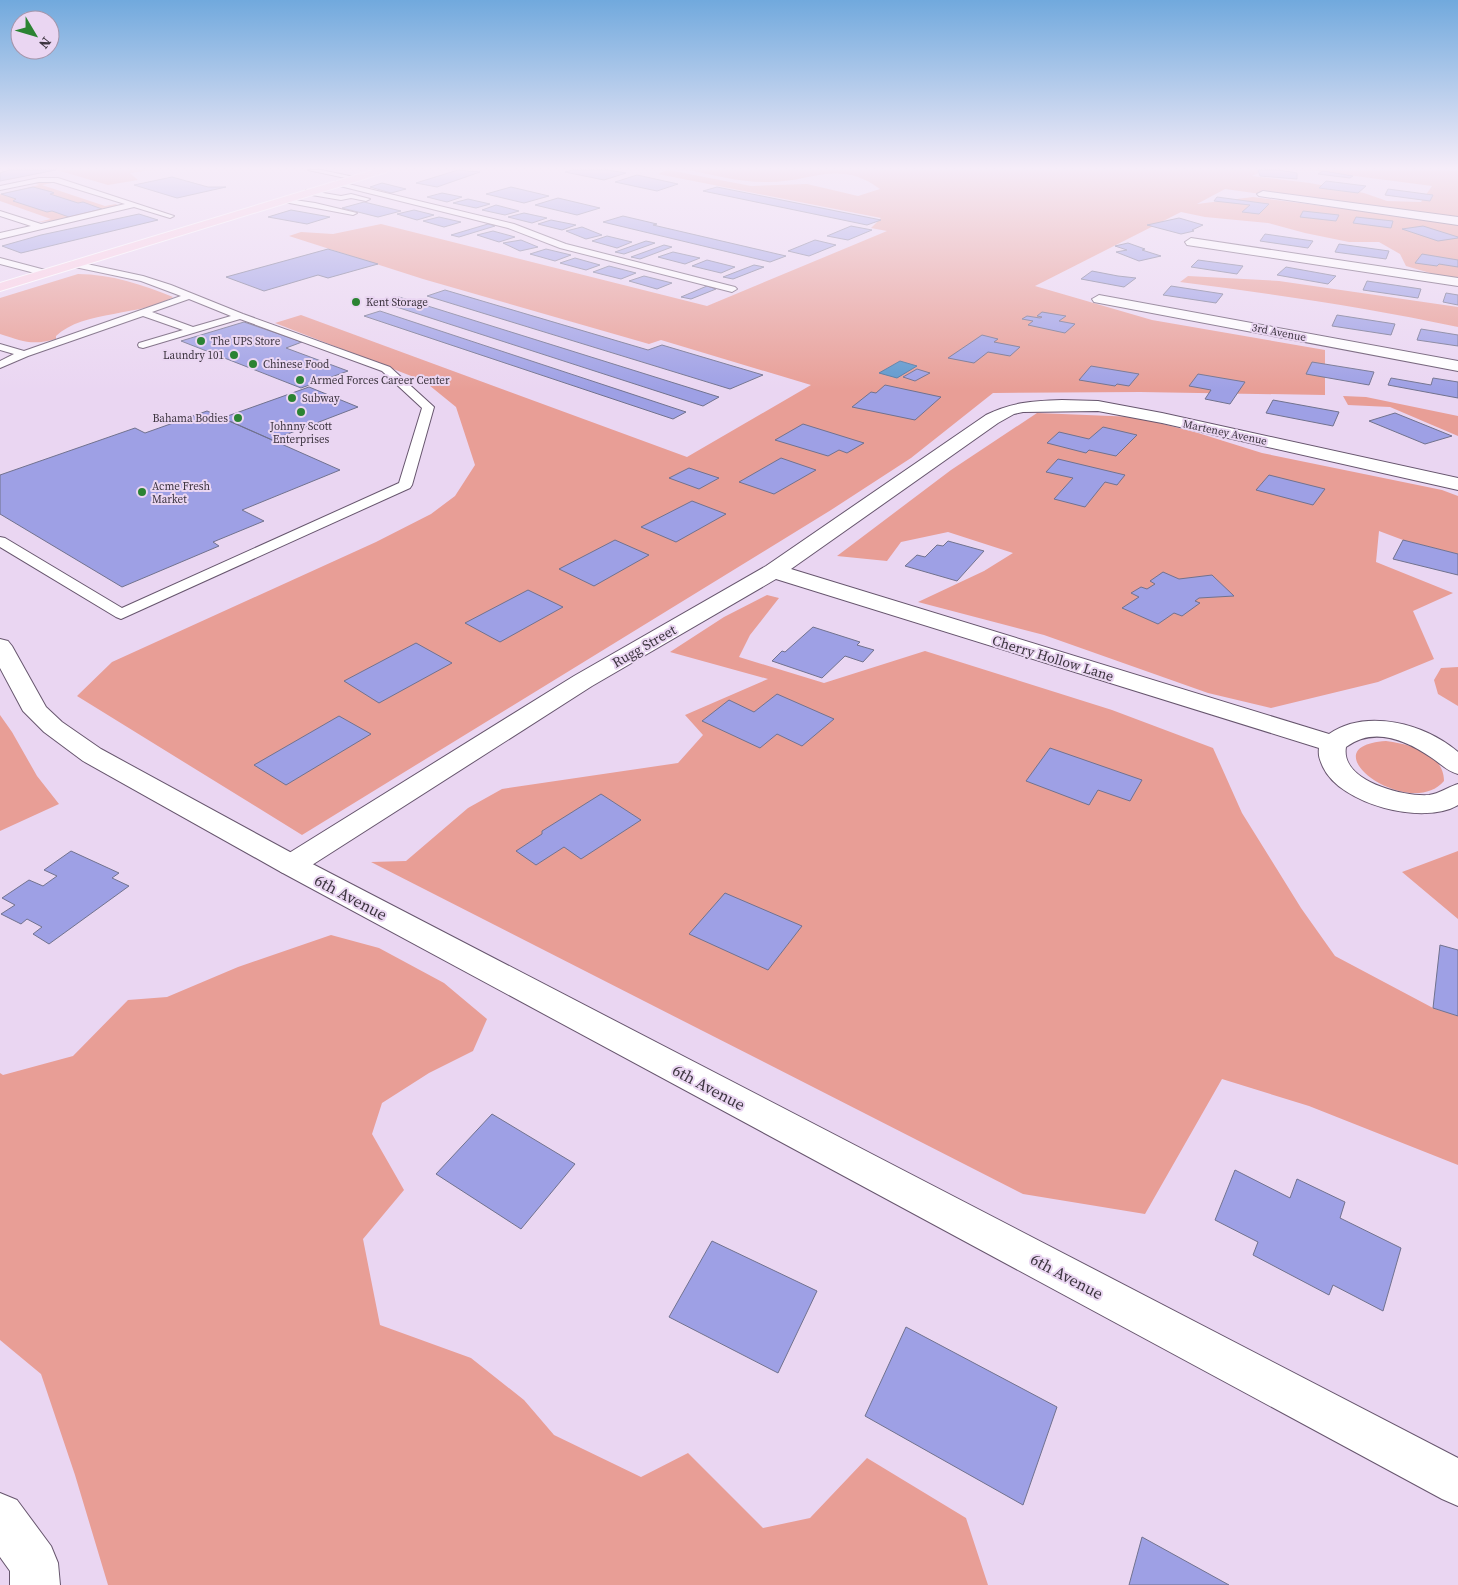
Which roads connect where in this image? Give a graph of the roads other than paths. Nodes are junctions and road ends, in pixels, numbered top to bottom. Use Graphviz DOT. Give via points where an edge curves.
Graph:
graph roads {
  1 [pos="139,244"];
  2 [pos="558,244"];
  3 [pos="1204,244"];
  4 [pos="0,261"];
  5 [pos="73,264"];
  6 [pos="46,273"];
  7 [pos="1458,282"];
  8 [pos="0,287"];
  9 [pos="732,288"];
  10 [pos="189,296"];
  11 [pos="1099,299"];
  12 [pos="145,313"];
  13 [pos="240,316"];
  14 [pos="193,330"];
  15 [pos="143,345"];
  16 [pos="0,347"];
  17 [pos="24,354"];
  18 [pos="0,364"];
  19 [pos="1458,366"];
  20 [pos="992,419"];
  21 [pos="1458,484"];
  22 [pos="0,541"];
  23 [pos="774,571"];
  24 [pos="0,646"];
  25 [pos="1333,744"];
  26 [pos="1458,766"];
  27 [pos="1458,793"];
  28 [pos="291,866"];
  29 [pos="1458,1483"];
  30 [pos="0,1517"];
  31 [pos="35,1585"];
  1 -- 5 [label="main road"];
  2 -- 9 [label="lane"];
  3 -- 7 [label="street"];
  4 -- 6 [label="lane"];
  5 -- 6 [label="main road"];
  5 -- 10 [label="lane" via="143,279"];
  6 -- 8 [label="main road"];
  10 -- 12 [label="lane"];
  10 -- 13 [label="lane"];
  11 -- 19 [label="street, 3rd Avenue"];
  12 -- 14 [label="lane"];
  12 -- 17 [label="lane"];
  13 -- 14 [label="lane"];
  13 -- 22 [label="lane" via="386,369 428,407 405,485 121,614"];
  14 -- 15 [label="lane"];
  16 -- 17 [label="lane"];
  17 -- 18 [label="lane"];
  20 -- 21 [label="street, Marteney Avenue" via="1023,407 1098,406"];
  20 -- 23 [label="street, Rugg Street"];
  23 -- 25 [label="street, Cherry Hollow Lane"];
  23 -- 28 [label="street, Rugg Street" via="583,681"];
  24 -- 28 [label="street, 6th Avenue" via="36,711 73,744"];
  25 -- 26 [label="street" via="1354,730 1391,730 1431,744"];
  25 -- 27 [label="street" via="1332,756 1351,781 1392,801 1436,804"];
  28 -- 29 [label="street, 6th Avenue"];
  30 -- 31 [label="street" via="34,1563"];
}
